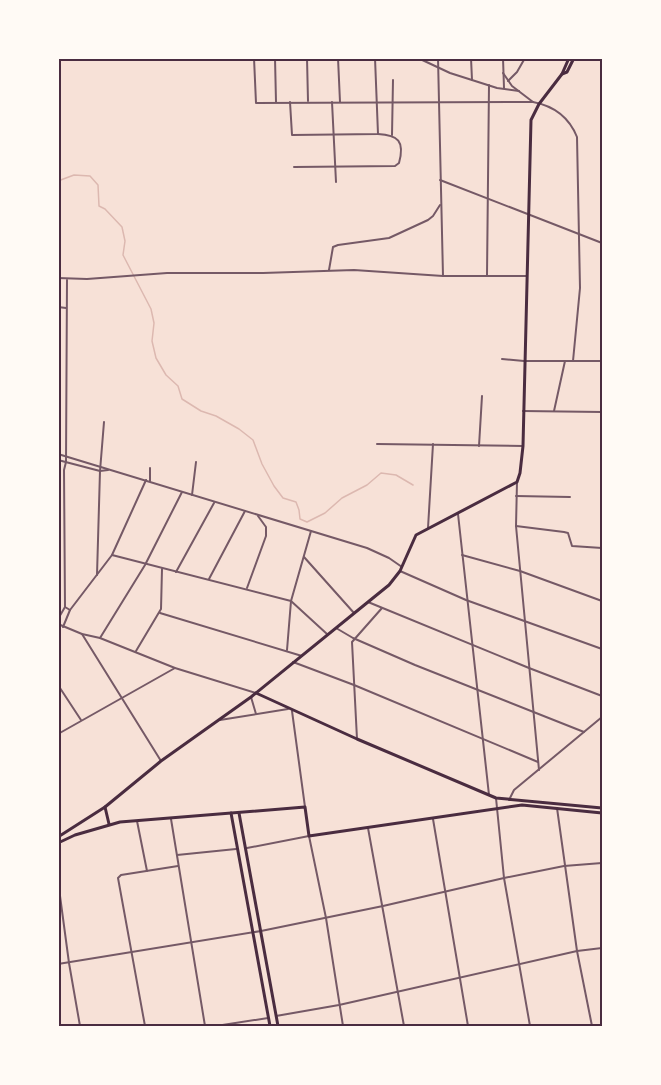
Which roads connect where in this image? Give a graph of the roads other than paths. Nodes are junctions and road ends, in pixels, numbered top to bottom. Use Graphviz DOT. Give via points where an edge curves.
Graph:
graph roads {
  1 [pos="254,58"];
  2 [pos="275,58"];
  3 [pos="307,58"];
  4 [pos="338,58"];
  5 [pos="375,58"];
  6 [pos="418,58"];
  7 [pos="438,58"];
  8 [pos="471,58"];
  9 [pos="503,58"];
  10 [pos="525,58"];
  11 [pos="569,58"];
  12 [pos="574,58"];
  13 [pos="438,69"];
  14 [pos="503,73"];
  15 [pos="562,74"];
  16 [pos="393,80"];
  17 [pos="472,80"];
  18 [pos="508,81"];
  19 [pos="489,85"];
  20 [pos="504,88"];
  21 [pos="519,91"];
  22 [pos="439,101"];
  23 [pos="489,101"];
  24 [pos="276,102"];
  25 [pos="290,102"];
  26 [pos="308,102"];
  27 [pos="332,102"];
  28 [pos="340,102"];
  29 [pos="533,102"];
  30 [pos="377,103"];
  31 [pos="393,103"];
  32 [pos="539,104"];
  33 [pos="378,134"];
  34 [pos="335,135"];
  35 [pos="392,135"];
  36 [pos="294,167"];
  37 [pos="336,167"];
  38 [pos="441,180"];
  39 [pos="336,182"];
  40 [pos="487,198"];
  41 [pos="441,203"];
  42 [pos="529,215"];
  43 [pos="580,234"];
  44 [pos="603,243"];
  45 [pos="328,270"];
  46 [pos="487,275"];
  47 [pos="443,276"];
  48 [pos="527,276"];
  49 [pos="58,278"];
  50 [pos="67,279"];
  51 [pos="58,307"];
  52 [pos="66,308"];
  53 [pos="502,359"];
  54 [pos="524,361"];
  55 [pos="565,361"];
  56 [pos="573,361"];
  57 [pos="603,361"];
  58 [pos="482,396"];
  59 [pos="523,411"];
  60 [pos="554,411"];
  61 [pos="603,412"];
  62 [pos="104,422"];
  63 [pos="377,444"];
  64 [pos="433,444"];
  65 [pos="479,446"];
  66 [pos="523,446"];
  67 [pos="58,454"];
  68 [pos="66,456"];
  69 [pos="58,460"];
  70 [pos="66,462"];
  71 [pos="196,462"];
  72 [pos="101,466"];
  73 [pos="150,468"];
  74 [pos="108,470"];
  75 [pos="100,471"];
  76 [pos="148,481"];
  77 [pos="517,482"];
  78 [pos="182,492"];
  79 [pos="192,495"];
  80 [pos="516,496"];
  81 [pos="570,497"];
  82 [pos="214,503"];
  83 [pos="245,510"];
  84 [pos="458,511"];
  85 [pos="258,516"];
  86 [pos="516,526"];
  87 [pos="428,528"];
  88 [pos="311,531"];
  89 [pos="603,548"];
  90 [pos="112,555"];
  91 [pos="462,555"];
  92 [pos="304,557"];
  93 [pos="144,565"];
  94 [pos="402,567"];
  95 [pos="162,569"];
  96 [pos="520,571"];
  97 [pos="176,572"];
  98 [pos="400,572"];
  99 [pos="97,575"];
  100 [pos="209,579"];
  101 [pos="247,588"];
  102 [pos="466,600"];
  103 [pos="291,601"];
  104 [pos="603,601"];
  105 [pos="368,602"];
  106 [pos="65,607"];
  107 [pos="382,608"];
  108 [pos="70,610"];
  109 [pos="160,613"];
  110 [pos="354,613"];
  111 [pos="58,619"];
  112 [pos="524,621"];
  113 [pos="58,624"];
  114 [pos="63,627"];
  115 [pos="336,628"];
  116 [pos="82,634"];
  117 [pos="329,635"];
  118 [pos="100,638"];
  119 [pos="353,639"];
  120 [pos="471,644"];
  121 [pos="603,649"];
  122 [pos="287,650"];
  123 [pos="136,651"];
  124 [pos="302,656"];
  125 [pos="293,662"];
  126 [pos="176,668"];
  127 [pos="530,668"];
  128 [pos="58,685"];
  129 [pos="354,685"];
  130 [pos="477,690"];
  131 [pos="256,693"];
  132 [pos="603,696"];
  133 [pos="122,697"];
  134 [pos="251,697"];
  135 [pos="290,710"];
  136 [pos="534,713"];
  137 [pos="256,714"];
  138 [pos="603,717"];
  139 [pos="81,720"];
  140 [pos="220,720"];
  141 [pos="584,732"];
  142 [pos="58,734"];
  143 [pos="483,739"];
  144 [pos="357,740"];
  145 [pos="161,761"];
  146 [pos="538,762"];
  147 [pos="539,770"];
  148 [pos="490,796"];
  149 [pos="496,798"];
  150 [pos="509,800"];
  151 [pos="105,807"];
  152 [pos="305,807"];
  153 [pos="496,808"];
  154 [pos="556,808"];
  155 [pos="603,808"];
  156 [pos="239,812"];
  157 [pos="231,813"];
  158 [pos="603,813"];
  159 [pos="171,818"];
  160 [pos="433,818"];
  161 [pos="137,820"];
  162 [pos="109,824"];
  163 [pos="368,828"];
  164 [pos="71,830"];
  165 [pos="75,835"];
  166 [pos="309,836"];
  167 [pos="58,837"];
  168 [pos="58,843"];
  169 [pos="247,848"];
  170 [pos="237,849"];
  171 [pos="177,855"];
  172 [pos="603,863"];
  173 [pos="178,866"];
  174 [pos="564,866"];
  175 [pos="147,872"];
  176 [pos="504,878"];
  177 [pos="58,881"];
  178 [pos="444,891"];
  179 [pos="383,906"];
  180 [pos="326,918"];
  181 [pos="261,931"];
  182 [pos="253,933"];
  183 [pos="191,942"];
  184 [pos="603,948"];
  185 [pos="577,951"];
  186 [pos="132,952"];
  187 [pos="69,963"];
  188 [pos="518,963"];
  189 [pos="58,964"];
  190 [pos="459,976"];
  191 [pos="398,990"];
  192 [pos="339,1005"];
  193 [pos="276,1016"];
  194 [pos="268,1018"];
  195 [pos="80,1026"];
  196 [pos="145,1026"];
  197 [pos="205,1026"];
  198 [pos="216,1026"];
  199 [pos="270,1026"];
  200 [pos="278,1026"];
  201 [pos="343,1026"];
  202 [pos="404,1026"];
  203 [pos="468,1026"];
  204 [pos="530,1026"];
  205 [pos="592,1026"];
  1 -- 24 [label="street" via="256,103"];
  2 -- 24 [label="street"];
  3 -- 26 [label="street"];
  4 -- 28 [label="street"];
  5 -- 30 [label="street"];
  6 -- 13 [label="street"];
  7 -- 13 [label="street"];
  8 -- 17 [label="street"];
  9 -- 14 [label="street"];
  10 -- 18 [label="street"];
  11 -- 15 [label="main road"];
  12 -- 15 [label="main road"];
  13 -- 17 [label="street"];
  13 -- 22 [label="street"];
  14 -- 18 [label="street"];
  14 -- 20 [label="street"];
  15 -- 32 [label="main road"];
  16 -- 31 [label="street"];
  17 -- 19 [label="street"];
  18 -- 21 [label="street"];
  19 -- 20 [label="street"];
  19 -- 23 [label="street"];
  20 -- 21 [label="street"];
  21 -- 29 [label="street"];
  22 -- 23 [label="street"];
  22 -- 31 [label="street"];
  22 -- 38 [label="street"];
  23 -- 29 [label="street"];
  23 -- 40 [label="street"];
  24 -- 25 [label="street"];
  25 -- 26 [label="street"];
  25 -- 34 [label="street" via="292,135"];
  26 -- 27 [label="street"];
  27 -- 28 [label="street"];
  27 -- 34 [label="street"];
  28 -- 30 [label="street"];
  29 -- 32 [label="street"];
  30 -- 31 [label="street"];
  30 -- 33 [label="street"];
  31 -- 35 [label="street"];
  32 -- 42 [label="main road" via="530,125"];
  32 -- 43 [label="street" via="563,116 577,137"];
  33 -- 34 [label="street"];
  33 -- 35 [label="street"];
  34 -- 37 [label="street"];
  35 -- 37 [label="street" via="398,139 401,150 395,166"];
  36 -- 37 [label="street"];
  37 -- 39 [label="street"];
  38 -- 40 [label="street"];
  38 -- 41 [label="street"];
  40 -- 42 [label="street"];
  40 -- 46 [label="street"];
  41 -- 45 [label="street" via="428,220 389,238 333,247"];
  41 -- 47 [label="street"];
  42 -- 43 [label="street"];
  42 -- 48 [label="main road"];
  43 -- 44 [label="street"];
  43 -- 56 [label="street"];
  45 -- 47 [label="street"];
  45 -- 50 [label="street"];
  46 -- 47 [label="street"];
  46 -- 48 [label="street"];
  48 -- 54 [label="main road"];
  49 -- 50 [label="street"];
  50 -- 52 [label="street"];
  51 -- 52 [label="street"];
  52 -- 68 [label="street"];
  53 -- 54 [label="street"];
  54 -- 55 [label="street"];
  54 -- 59 [label="main road"];
  55 -- 56 [label="street"];
  55 -- 60 [label="street"];
  56 -- 57 [label="street"];
  58 -- 65 [label="street"];
  59 -- 60 [label="street"];
  59 -- 66 [label="main road"];
  60 -- 61 [label="street"];
  62 -- 72 [label="street"];
  63 -- 64 [label="street"];
  64 -- 65 [label="street"];
  64 -- 87 [label="street"];
  65 -- 66 [label="street"];
  66 -- 77 [label="main road"];
  67 -- 68 [label="street"];
  68 -- 70 [label="street"];
  68 -- 72 [label="street"];
  69 -- 70 [label="street"];
  70 -- 75 [label="street"];
  70 -- 106 [label="street"];
  71 -- 79 [label="street"];
  72 -- 74 [label="street"];
  72 -- 75 [label="street"];
  73 -- 76 [label="street"];
  74 -- 75 [label="street"];
  74 -- 76 [label="street"];
  75 -- 99 [label="street"];
  76 -- 78 [label="street"];
  76 -- 90 [label="street"];
  77 -- 80 [label="street"];
  77 -- 84 [label="main road"];
  78 -- 79 [label="street"];
  78 -- 93 [label="street"];
  79 -- 82 [label="street"];
  80 -- 81 [label="street"];
  80 -- 86 [label="street"];
  82 -- 83 [label="street"];
  82 -- 97 [label="street"];
  83 -- 85 [label="street"];
  83 -- 100 [label="street"];
  84 -- 87 [label="main road"];
  84 -- 91 [label="street"];
  85 -- 88 [label="street"];
  85 -- 101 [label="street" via="266,527 266,536"];
  86 -- 89 [label="street" via="568,533 572,546"];
  86 -- 96 [label="street"];
  87 -- 94 [label="main road" via="414,538"];
  88 -- 92 [label="street"];
  88 -- 94 [label="street" via="380,553"];
  90 -- 93 [label="street"];
  90 -- 99 [label="street"];
  91 -- 96 [label="street"];
  91 -- 102 [label="street"];
  92 -- 103 [label="street"];
  92 -- 110 [label="street"];
  93 -- 95 [label="street"];
  93 -- 118 [label="street"];
  94 -- 98 [label="main road"];
  95 -- 97 [label="street"];
  95 -- 109 [label="street"];
  96 -- 104 [label="street"];
  96 -- 112 [label="street"];
  97 -- 100 [label="street"];
  98 -- 102 [label="street"];
  98 -- 105 [label="main road"];
  99 -- 108 [label="street"];
  100 -- 101 [label="street"];
  101 -- 103 [label="street"];
  102 -- 112 [label="street"];
  102 -- 120 [label="street"];
  103 -- 117 [label="street"];
  103 -- 122 [label="street"];
  105 -- 107 [label="street"];
  105 -- 110 [label="main road"];
  106 -- 108 [label="street"];
  106 -- 111 [label="street"];
  107 -- 119 [label="street"];
  107 -- 120 [label="street"];
  108 -- 114 [label="street"];
  109 -- 122 [label="street"];
  109 -- 123 [label="street"];
  110 -- 115 [label="main road"];
  112 -- 121 [label="street"];
  112 -- 127 [label="street"];
  113 -- 114 [label="street"];
  114 -- 116 [label="street"];
  115 -- 117 [label="main road"];
  115 -- 119 [label="street"];
  116 -- 118 [label="street"];
  116 -- 133 [label="street"];
  117 -- 124 [label="main road"];
  118 -- 123 [label="street"];
  119 -- 129 [label="street"];
  119 -- 130 [label="street"];
  120 -- 127 [label="street"];
  120 -- 130 [label="street"];
  122 -- 124 [label="street"];
  123 -- 126 [label="street"];
  124 -- 125 [label="main road"];
  125 -- 129 [label="street"];
  125 -- 131 [label="main road"];
  126 -- 131 [label="street"];
  126 -- 133 [label="street"];
  127 -- 132 [label="street"];
  127 -- 136 [label="street"];
  128 -- 139 [label="street"];
  129 -- 143 [label="street"];
  129 -- 144 [label="street"];
  130 -- 136 [label="street"];
  130 -- 143 [label="street"];
  131 -- 134 [label="main road"];
  131 -- 135 [label="main road"];
  133 -- 139 [label="street"];
  133 -- 145 [label="street"];
  134 -- 137 [label="street"];
  134 -- 140 [label="main road"];
  135 -- 137 [label="street"];
  135 -- 144 [label="main road"];
  135 -- 152 [label="street"];
  136 -- 141 [label="street"];
  136 -- 146 [label="street"];
  137 -- 140 [label="street"];
  138 -- 141 [label="street"];
  139 -- 142 [label="street"];
  140 -- 145 [label="main road"];
  141 -- 147 [label="street"];
  143 -- 146 [label="street"];
  143 -- 148 [label="street"];
  144 -- 148 [label="main road"];
  145 -- 151 [label="main road"];
  146 -- 147 [label="street"];
  147 -- 150 [label="street" via="514,790"];
  148 -- 149 [label="main road"];
  149 -- 150 [label="main road"];
  149 -- 153 [label="street"];
  150 -- 155 [label="main road"];
  151 -- 162 [label="main road"];
  151 -- 164 [label="main road"];
  152 -- 156 [label="main road"];
  152 -- 166 [label="main road"];
  153 -- 154 [label="main road"];
  153 -- 160 [label="main road"];
  153 -- 176 [label="street"];
  154 -- 158 [label="main road"];
  154 -- 174 [label="street"];
  156 -- 157 [label="main road"];
  156 -- 169 [label="main road"];
  157 -- 159 [label="main road"];
  157 -- 170 [label="main road"];
  159 -- 161 [label="main road"];
  159 -- 171 [label="street"];
  160 -- 163 [label="main road"];
  160 -- 178 [label="street"];
  161 -- 162 [label="main road"];
  161 -- 175 [label="street"];
  162 -- 165 [label="main road"];
  163 -- 166 [label="main road"];
  163 -- 179 [label="street"];
  164 -- 165 [label="main road"];
  164 -- 167 [label="main road"];
  165 -- 168 [label="main road"];
  166 -- 169 [label="street"];
  166 -- 180 [label="street"];
  169 -- 181 [label="main road"];
  170 -- 171 [label="street"];
  170 -- 182 [label="main road"];
  171 -- 173 [label="street"];
  172 -- 174 [label="street"];
  173 -- 175 [label="street"];
  173 -- 183 [label="street"];
  174 -- 176 [label="street"];
  174 -- 185 [label="street"];
  175 -- 186 [label="street" via="118,877"];
  176 -- 178 [label="street"];
  176 -- 188 [label="street"];
  177 -- 187 [label="street"];
  178 -- 179 [label="street"];
  178 -- 190 [label="street"];
  179 -- 180 [label="street"];
  179 -- 191 [label="street"];
  180 -- 181 [label="street"];
  180 -- 192 [label="street"];
  181 -- 182 [label="street"];
  181 -- 193 [label="main road"];
  182 -- 183 [label="street"];
  182 -- 194 [label="main road"];
  183 -- 186 [label="street"];
  183 -- 197 [label="street"];
  184 -- 185 [label="street"];
  185 -- 188 [label="street"];
  185 -- 205 [label="street"];
  186 -- 187 [label="street"];
  186 -- 196 [label="street"];
  187 -- 189 [label="street"];
  187 -- 195 [label="street"];
  188 -- 190 [label="street"];
  188 -- 204 [label="street"];
  190 -- 191 [label="street"];
  190 -- 203 [label="street"];
  191 -- 192 [label="street"];
  191 -- 202 [label="street"];
  192 -- 193 [label="street"];
  192 -- 201 [label="street"];
  193 -- 200 [label="main road"];
  194 -- 198 [label="street"];
  194 -- 199 [label="main road"];
}
